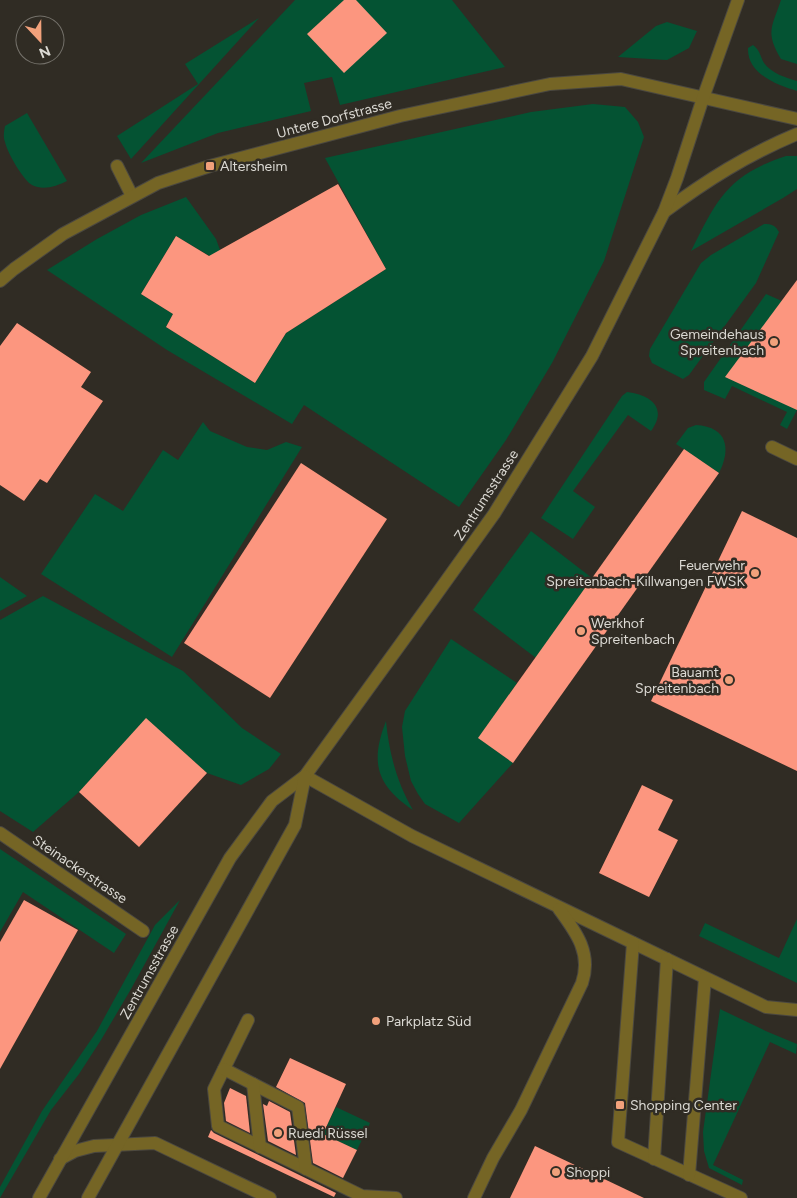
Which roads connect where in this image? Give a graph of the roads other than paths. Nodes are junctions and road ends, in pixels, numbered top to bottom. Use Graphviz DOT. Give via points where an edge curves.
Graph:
graph roads {
  1 [pos="738,0"];
  2 [pos="703,98"];
  3 [pos="797,119"];
  4 [pos="797,134"];
  5 [pos="117,166"];
  6 [pos="132,196"];
  7 [pos="664,212"];
  8 [pos="0,281"];
  9 [pos="772,447"];
  10 [pos="797,459"];
  11 [pos="305,776"];
  12 [pos="0,833"];
  13 [pos="557,906"];
  14 [pos="143,930"];
  15 [pos="633,943"];
  16 [pos="667,959"];
  17 [pos="705,978"];
  18 [pos="797,1010"];
  19 [pos="248,1020"];
  20 [pos="224,1069"];
  21 [pos="253,1084"];
  22 [pos="118,1144"];
  23 [pos="260,1147"];
  24 [pos="654,1158"];
  25 [pos="60,1159"];
  26 [pos="306,1169"];
  27 [pos="689,1175"];
  28 [pos="39,1198"];
  29 [pos="88,1198"];
  30 [pos="270,1198"];
  31 [pos="396,1198"];
  32 [pos="474,1198"];
  33 [pos="741,1198"];
  1 -- 2 [label="street, Zentrumsstrasse"];
  2 -- 3 [label="street, Untere Dorfstrasse"];
  2 -- 6 [label="street, Untere Dorfstrasse" via="621,79 550,84 400,116 210,166 158,183"];
  2 -- 7 [label="street, Zentrumsstrasse"];
  4 -- 7 [label="street, Zentrumsstrasse" via="740,160"];
  5 -- 6 [label="street"];
  6 -- 8 [label="street, Untere Dorfstrasse" via="63,234"];
  7 -- 11 [label="street, Zentrumsstrasse" via="592,356 494,514"];
  9 -- 10 [label="street"];
  11 -- 13 [label="street" via="412,836"];
  11 -- 22 [label="street, Zentrumsstrasse" via="295,825"];
  11 -- 25 [label="street, Zentrumsstrasse" via="272,801 230,858"];
  12 -- 14 [label="street, Steinackerstrasse"];
  13 -- 15 [label="street"];
  13 -- 32 [label="street" via="579,941 586,970 521,1110"];
  15 -- 16 [label="street"];
  15 -- 24 [label="street" via="618,1142"];
  16 -- 17 [label="street"];
  16 -- 24 [label="street"];
  17 -- 18 [label="street" via="766,1007"];
  17 -- 27 [label="street"];
  19 -- 20 [label="street"];
  20 -- 21 [label="street"];
  20 -- 23 [label="street" via="214,1089 218,1126"];
  21 -- 23 [label="street"];
  21 -- 26 [label="street" via="298,1107"];
  22 -- 25 [label="street" via="75,1150"];
  22 -- 29 [label="street, Zentrumsstrasse"];
  22 -- 30 [label="street" via="155,1143"];
  23 -- 26 [label="street"];
  24 -- 27 [label="street"];
  25 -- 28 [label="street, Zentrumsstrasse"];
  26 -- 31 [label="street" via="362,1196"];
  27 -- 33 [label="street"];
}
